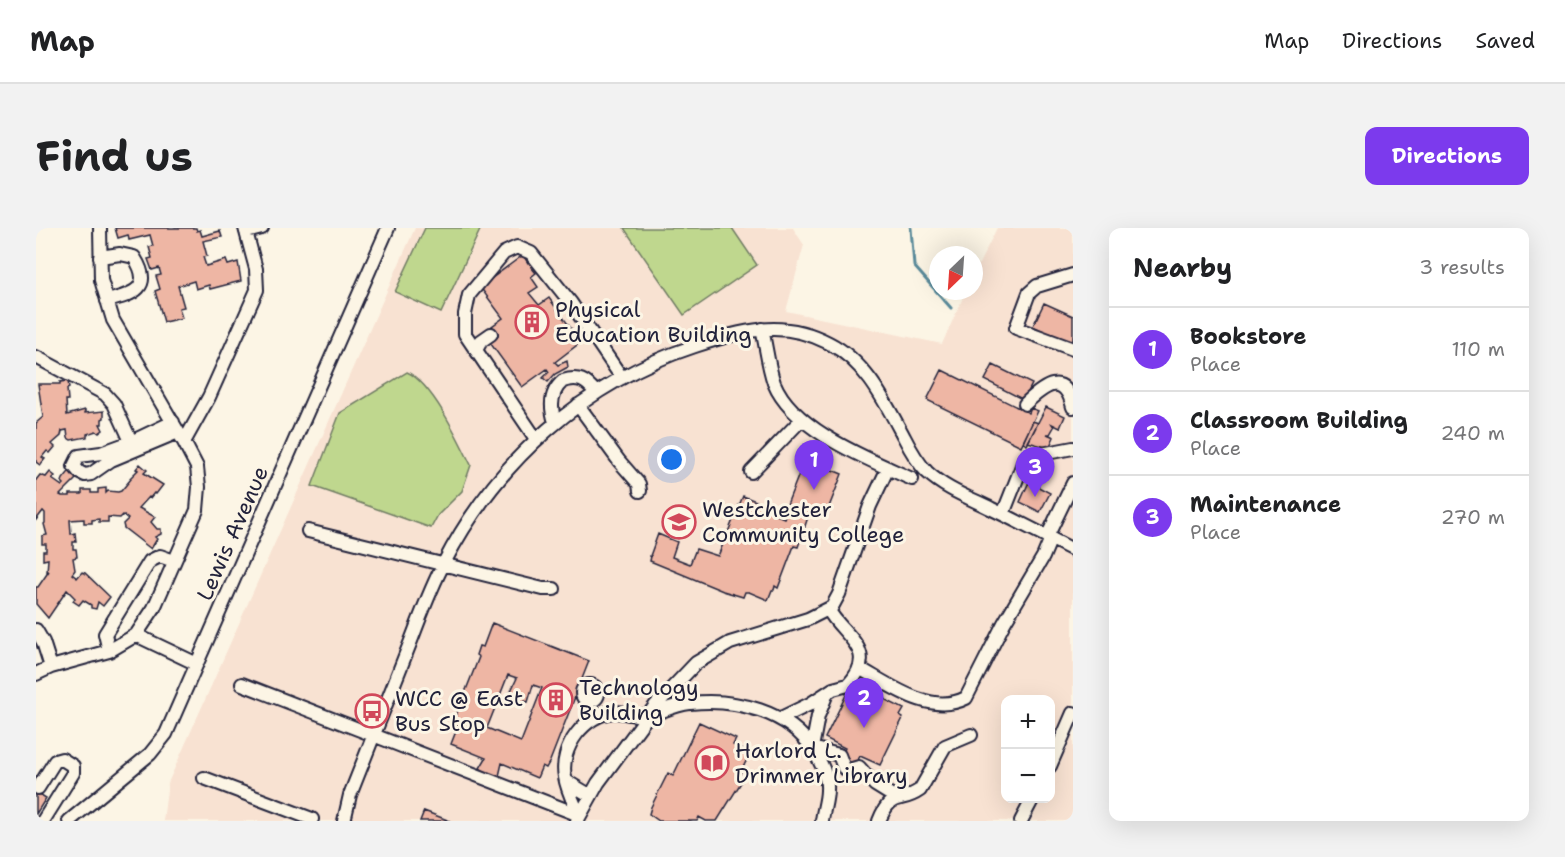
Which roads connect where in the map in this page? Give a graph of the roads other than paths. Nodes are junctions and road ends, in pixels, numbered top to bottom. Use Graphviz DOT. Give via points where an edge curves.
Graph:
graph roads {
  1 [pos="100,228"];
  2 [pos="262,228"];
  3 [pos="388,228"];
  4 [pos="246,230"];
  5 [pos="100,257"];
  6 [pos="1073,274"];
  7 [pos="107,301"];
  8 [pos="762,328"];
  9 [pos="491,334"];
  10 [pos="1073,349"];
  11 [pos="476,350"];
  12 [pos="36,357"];
  13 [pos="622,378"];
  14 [pos="596,393"];
  15 [pos="1025,404"];
  16 [pos="578,405"];
  17 [pos="1073,407"];
  18 [pos="801,420"];
  19 [pos="555,422"];
  20 [pos="178,432"];
  21 [pos="536,439"];
  22 [pos="1073,448"];
  23 [pos="888,468"];
  24 [pos="751,472"];
  25 [pos="912,479"];
  26 [pos="1073,483"];
  27 [pos="640,491"];
  28 [pos="1002,514"];
  29 [pos="308,531"];
  30 [pos="1049,538"];
  31 [pos="1073,550"];
  32 [pos="174,561"];
  33 [pos="442,565"];
  34 [pos="554,589"];
  35 [pos="828,609"];
  36 [pos="36,630"];
  37 [pos="136,635"];
  38 [pos="109,651"];
  39 [pos="197,664"];
  40 [pos="860,665"];
  41 [pos="51,668"];
  42 [pos="36,674"];
  43 [pos="242,684"];
  44 [pos="827,693"];
  45 [pos="596,698"];
  46 [pos="614,712"];
  47 [pos="1073,713"];
  48 [pos="649,715"];
  49 [pos="781,718"];
  50 [pos="971,735"];
  51 [pos="373,736"];
  52 [pos="812,747"];
  53 [pos="1055,754"];
  54 [pos="204,778"];
  55 [pos="566,781"];
  56 [pos="875,785"];
  57 [pos="38,788"];
  58 [pos="591,796"];
  59 [pos="896,798"];
  60 [pos="1030,803"];
  61 [pos="881,817"];
  62 [pos="342,818"];
  63 [pos="578,818"];
  64 [pos="312,819"];
  65 [pos="43,821"];
  66 [pos="69,821"];
  67 [pos="822,821"];
  68 [pos="1021,821"];
  1 -- 5 [label="street"];
  2 -- 4 [label="street"];
  3 -- 39 [label="street, Lewis Avenue"];
  4 -- 20 [label="street" via="257,290 209,397"];
  5 -- 7 [label="street"];
  5 -- 7 [label="street" via="134,257 143,278 135,293"];
  6 -- 10 [label="street" via="1037,286 1029,293 1016,328"];
  7 -- 20 [label="street" via="113,320"];
  8 -- 13 [label="street" via="668,355"];
  8 -- 18 [label="street" via="774,383"];
  8 -- 28 [label="street" via="811,334 847,354 880,393 926,471 950,489"];
  9 -- 11 [label="street"];
  11 -- 13 [label="street" via="465,334 469,295 504,253 516,247 531,254 551,278"];
  11 -- 21 [label="street"];
  12 -- 20 [label="street" via="105,394 134,446"];
  13 -- 14 [label="street"];
  14 -- 16 [label="street"];
  14 -- 19 [label="street" via="579,378 563,381 552,399"];
  15 -- 17 [label="street" via="1042,388 1057,384 1071,397"];
  16 -- 19 [label="street"];
  16 -- 27 [label="street" via="639,484"];
  18 -- 23 [label="street"];
  18 -- 24 [label="street"];
  19 -- 21 [label="street"];
  20 -- 32 [label="street" via="196,467 199,487 197,510"];
  21 -- 33 [label="street" via="496,481"];
  22 -- 28 [label="street" via="1031,456 1024,461"];
  23 -- 25 [label="street"];
  23 -- 35 [label="street" via="870,506 839,594"];
  26 -- 30 [label="street"];
  28 -- 30 [label="street"];
  29 -- 33 [label="street"];
  30 -- 31 [label="street"];
  30 -- 40 [label="street" via="1043,557 966,698 944,704 921,700"];
  32 -- 37 [label="street" via="154,608"];
  32 -- 38 [label="street" via="160,555 150,561 105,634"];
  33 -- 34 [label="street" via="543,590"];
  33 -- 51 [label="street"];
  35 -- 40 [label="street" via="858,647"];
  35 -- 48 [label="street" via="730,644 704,658"];
  36 -- 41 [label="street"];
  37 -- 38 [label="street"];
  37 -- 39 [label="street"];
  38 -- 41 [label="street"];
  39 -- 66 [label="street, Lewis Avenue" via="158,746"];
  40 -- 44 [label="street" via="848,685"];
  41 -- 42 [label="street"];
  43 -- 51 [label="street"];
  44 -- 49 [label="street"];
  44 -- 52 [label="street"];
  45 -- 46 [label="street"];
  46 -- 48 [label="street"];
  46 -- 55 [label="street" via="581,727 567,753"];
  47 -- 53 [label="street"];
  48 -- 49 [label="street" via="688,703 725,703"];
  48 -- 58 [label="street"];
  49 -- 52 [label="street"];
  50 -- 59 [label="street" via="945,746 920,790"];
  51 -- 62 [label="street"];
  51 -- 63 [label="street"];
  52 -- 56 [label="street" via="839,755 844,768 859,767"];
  52 -- 67 [label="street" via="822,764 827,788"];
  54 -- 64 [label="street"];
  55 -- 58 [label="street"];
  55 -- 63 [label="street"];
  56 -- 59 [label="street"];
  56 -- 61 [label="street"];
  57 -- 65 [label="street" via="58,759 73,766 73,773"];
  58 -- 63 [label="street"];
  59 -- 61 [label="street" via="890,800"];
  60 -- 68 [label="street"];
}
